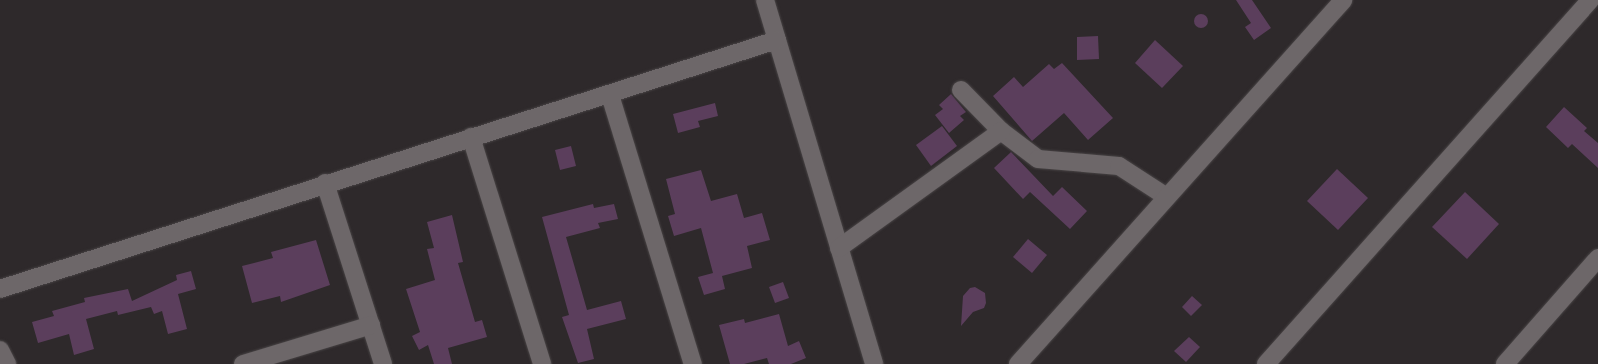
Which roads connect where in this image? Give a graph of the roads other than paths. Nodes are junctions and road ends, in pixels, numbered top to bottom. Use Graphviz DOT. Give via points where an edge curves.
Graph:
graph roads {
  1 [pos="766,0"];
  2 [pos="1343,0"];
  3 [pos="1590,0"];
  4 [pos="777,40"];
  5 [pos="961,90"];
  6 [pos="610,95"];
  7 [pos="1001,131"];
  8 [pos="471,137"];
  9 [pos="325,183"];
  10 [pos="1167,197"];
  11 [pos="839,248"];
  12 [pos="1598,258"];
  13 [pos="0,289"];
  14 [pos="371,325"];
  15 [pos="0,350"];
  16 [pos="7,364"];
  17 [pos="243,364"];
  18 [pos="383,364"];
  19 [pos="542,364"];
  20 [pos="693,364"];
  21 [pos="874,364"];
  22 [pos="1018,364"];
  23 [pos="1266,364"];
  24 [pos="1504,364"];
  1 -- 4 [label="street"];
  2 -- 10 [label="street"];
  3 -- 23 [label="street"];
  4 -- 6 [label="street"];
  4 -- 11 [label="street"];
  5 -- 7 [label="street"];
  6 -- 8 [label="street"];
  6 -- 20 [label="street"];
  7 -- 10 [label="street" via="1038,159 1119,166"];
  7 -- 11 [label="street"];
  8 -- 9 [label="street"];
  8 -- 19 [label="street"];
  9 -- 13 [label="street"];
  9 -- 14 [label="street"];
  10 -- 22 [label="street"];
  11 -- 21 [label="street"];
  12 -- 24 [label="street"];
  14 -- 17 [label="street"];
  14 -- 18 [label="street"];
  15 -- 16 [label="street"];
}
